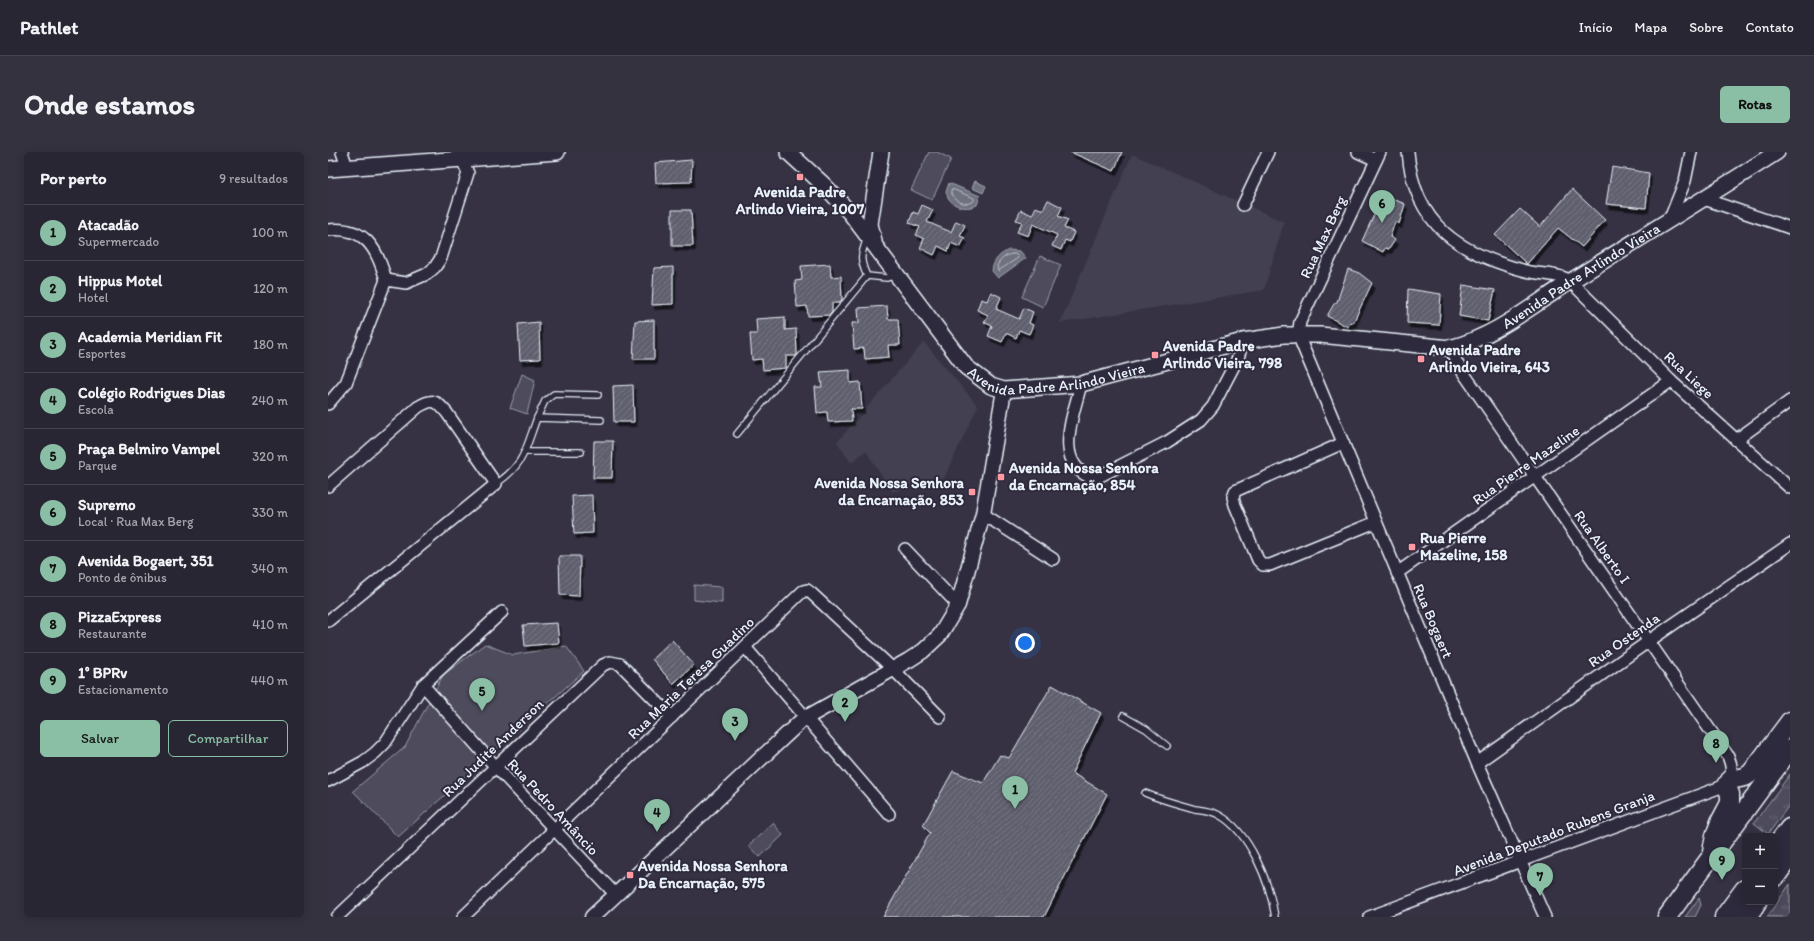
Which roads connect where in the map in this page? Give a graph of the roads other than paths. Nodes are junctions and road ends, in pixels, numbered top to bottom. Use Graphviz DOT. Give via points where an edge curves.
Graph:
graph roads {
  1 [pos="342,152"];
  2 [pos="558,152"];
  3 [pos="788,152"];
  4 [pos="881,152"];
  5 [pos="1268,152"];
  6 [pos="1358,152"];
  7 [pos="1408,152"];
  8 [pos="1691,152"];
  9 [pos="1776,152"];
  10 [pos="460,156"];
  11 [pos="1378,156"];
  12 [pos="347,167"];
  13 [pos="328,169"];
  14 [pos="1704,199"];
  15 [pos="1243,205"];
  16 [pos="1669,221"];
  17 [pos="1790,228"];
  18 [pos="328,230"];
  19 [pos="869,230"];
  20 [pos="897,274"];
  21 [pos="867,276"];
  22 [pos="386,280"];
  23 [pos="1570,281"];
  24 [pos="1298,334"];
  25 [pos="1243,341"];
  26 [pos="1450,348"];
  27 [pos="1671,381"];
  28 [pos="1081,384"];
  29 [pos="1004,390"];
  30 [pos="598,395"];
  31 [pos="1790,401"];
  32 [pos="328,404"];
  33 [pos="537,418"];
  34 [pos="601,420"];
  35 [pos="737,434"];
  36 [pos="1736,440"];
  37 [pos="1343,443"];
  38 [pos="525,452"];
  39 [pos="580,452"];
  40 [pos="1535,476"];
  41 [pos="496,484"];
  42 [pos="328,486"];
  43 [pos="1790,488"];
  44 [pos="983,514"];
  45 [pos="1376,522"];
  46 [pos="1790,544"];
  47 [pos="905,549"];
  48 [pos="1054,559"];
  49 [pos="1397,573"];
  50 [pos="958,605"];
  51 [pos="502,612"];
  52 [pos="328,621"];
  53 [pos="1649,641"];
  54 [pos="744,647"];
  55 [pos="893,669"];
  56 [pos="423,685"];
  57 [pos="1123,716"];
  58 [pos="672,717"];
  59 [pos="806,717"];
  60 [pos="940,717"];
  61 [pos="1790,721"];
  62 [pos="1167,746"];
  63 [pos="1790,749"];
  64 [pos="1478,763"];
  65 [pos="495,766"];
  66 [pos="1729,776"];
  67 [pos="328,781"];
  68 [pos="1145,793"];
  69 [pos="889,814"];
  70 [pos="1790,829"];
  71 [pos="555,830"];
  72 [pos="1778,845"];
  73 [pos="1790,856"];
  74 [pos="1711,858"];
  75 [pos="1520,862"];
  76 [pos="1778,872"];
  77 [pos="615,894"];
  78 [pos="1742,894"];
  79 [pos="1754,905"];
  80 [pos="337,917"];
  81 [pos="463,917"];
  82 [pos="592,917"];
  83 [pos="1275,917"];
  84 [pos="1369,917"];
  85 [pos="1545,917"];
  86 [pos="1667,917"];
  87 [pos="1725,917"];
  88 [pos="1746,917"];
  1 -- 12 [label="street"];
  2 -- 10 [label="main road"];
  3 -- 19 [label="main road"];
  4 -- 19 [label="main road"];
  5 -- 15 [label="street"];
  6 -- 11 [label="street"];
  7 -- 23 [label="street" via="1409,169 1419,198 1438,226 1461,246 1495,263"];
  8 -- 16 [label="street" via="1685,181"];
  9 -- 14 [label="main road, Avenida Padre Arlindo Vieira"];
  10 -- 12 [label="main road"];
  10 -- 22 [label="street" via="468,173 441,258 427,274 417,279 406,283"];
  11 -- 24 [label="street, Rua Max Berg" via="1300,322"];
  12 -- 13 [label="main road"];
  14 -- 16 [label="main road, Avenida Padre Arlindo Vieira"];
  14 -- 17 [label="street"];
  16 -- 23 [label="main road, Avenida Padre Arlindo Vieira"];
  18 -- 22 [label="street" via="356,233 367,240 376,250"];
  19 -- 20 [label="main road, Avenida Padre Arlindo Vieira" via="879,250"];
  19 -- 21 [label="lane" via="861,257 861,264"];
  20 -- 21 [label="lane" via="887,278"];
  20 -- 29 [label="main road, Avenida Padre Arlindo Vieira" via="966,367 990,386"];
  21 -- 35 [label="lane"];
  22 -- 32 [label="street" via="346,384"];
  23 -- 26 [label="main road, Avenida Padre Arlindo Vieira" via="1502,327 1469,343"];
  23 -- 27 [label="street, Rua Liege"];
  24 -- 25 [label="main road, Avenida Padre Arlindo Vieira"];
  24 -- 26 [label="main road, Avenida Padre Arlindo Vieira"];
  24 -- 37 [label="street, Rua Bogaert"];
  25 -- 28 [label="main road, Avenida Padre Arlindo Vieira"];
  25 -- 28 [label="street" via="1238,358 1213,406 1201,420 1167,442 1092,478 1076,468 1069,456 1068,443"];
  26 -- 40 [label="street, Rua Alberto I" via="1458,364"];
  27 -- 36 [label="street, Rua Liege"];
  27 -- 40 [label="street, Rua Pierre Mazeline"];
  28 -- 29 [label="main road, Avenida Padre Arlindo Vieira"];
  29 -- 44 [label="street"];
  30 -- 33 [label="lane" via="554,394 545,401"];
  31 -- 36 [label="street"];
  33 -- 34 [label="lane"];
  33 -- 38 [label="lane"];
  36 -- 43 [label="street, Rua Liege"];
  37 -- 45 [label="street, Rua Bogaert"];
  37 -- 45 [label="street" via="1235,491 1235,505 1258,560 1263,565 1270,565"];
  38 -- 39 [label="lane"];
  38 -- 41 [label="lane" via="517,466"];
  40 -- 49 [label="street, Rua Pierre Mazeline"];
  40 -- 53 [label="street, Rua Alberto I"];
  41 -- 42 [label="street" via="447,413 433,401 418,407"];
  41 -- 52 [label="street"];
  44 -- 48 [label="street"];
  44 -- 50 [label="street"];
  45 -- 49 [label="street, Rua Bogaert"];
  46 -- 53 [label="street, Rua Ostenda"];
  47 -- 50 [label="street"];
  49 -- 64 [label="street, Rua Bogaert"];
  50 -- 55 [label="street" via="940,635 923,651"];
  51 -- 56 [label="street"];
  53 -- 64 [label="street, Rua Ostenda"];
  53 -- 66 [label="street, Rua Alberto I"];
  54 -- 55 [label="street, Rua Maria Teresa Guadino" via="805,590"];
  54 -- 58 [label="street, Rua Maria Teresa Guadino"];
  54 -- 59 [label="street"];
  55 -- 59 [label="street"];
  55 -- 60 [label="street, Rua Maria Teresa Guadino"];
  56 -- 65 [label="street, Rua Pedro Amâncio"];
  56 -- 67 [label="street" via="385,743 363,762"];
  57 -- 62 [label="lane" via="1146,729"];
  58 -- 65 [label="street, Rua Judite Anderson" via="628,670 620,664 610,662 597,669"];
  58 -- 71 [label="street, Rua Maria Teresa Guadino"];
  59 -- 69 [label="street"];
  59 -- 77 [label="street"];
  61 -- 66 [label="highway" via="1751,773 1745,777"];
  63 -- 74 [label="highway"];
  64 -- 75 [label="street, Rua Bogaert"];
  65 -- 71 [label="street, Rua Pedro Amâncio"];
  65 -- 80 [label="street, Rua Judite Anderson"];
  66 -- 74 [label="highway" via="1730,803 1715,836"];
  66 -- 75 [label="street, Avenida Deputado Rubens Granja"];
  68 -- 83 [label="lane" via="1161,800 1219,815 1231,824 1257,858 1266,877"];
  70 -- 72 [label="highway"];
  71 -- 77 [label="street, Rua Pedro Amâncio"];
  71 -- 81 [label="street, Rua Maria Teresa Guadino"];
  73 -- 76 [label="highway"];
  74 -- 86 [label="highway"];
  75 -- 84 [label="street, Avenida Deputado Rubens Granja"];
  75 -- 85 [label="street, Rua Bogaert"];
  77 -- 82 [label="street"];
  78 -- 87 [label="highway"];
  79 -- 88 [label="highway"];
}
